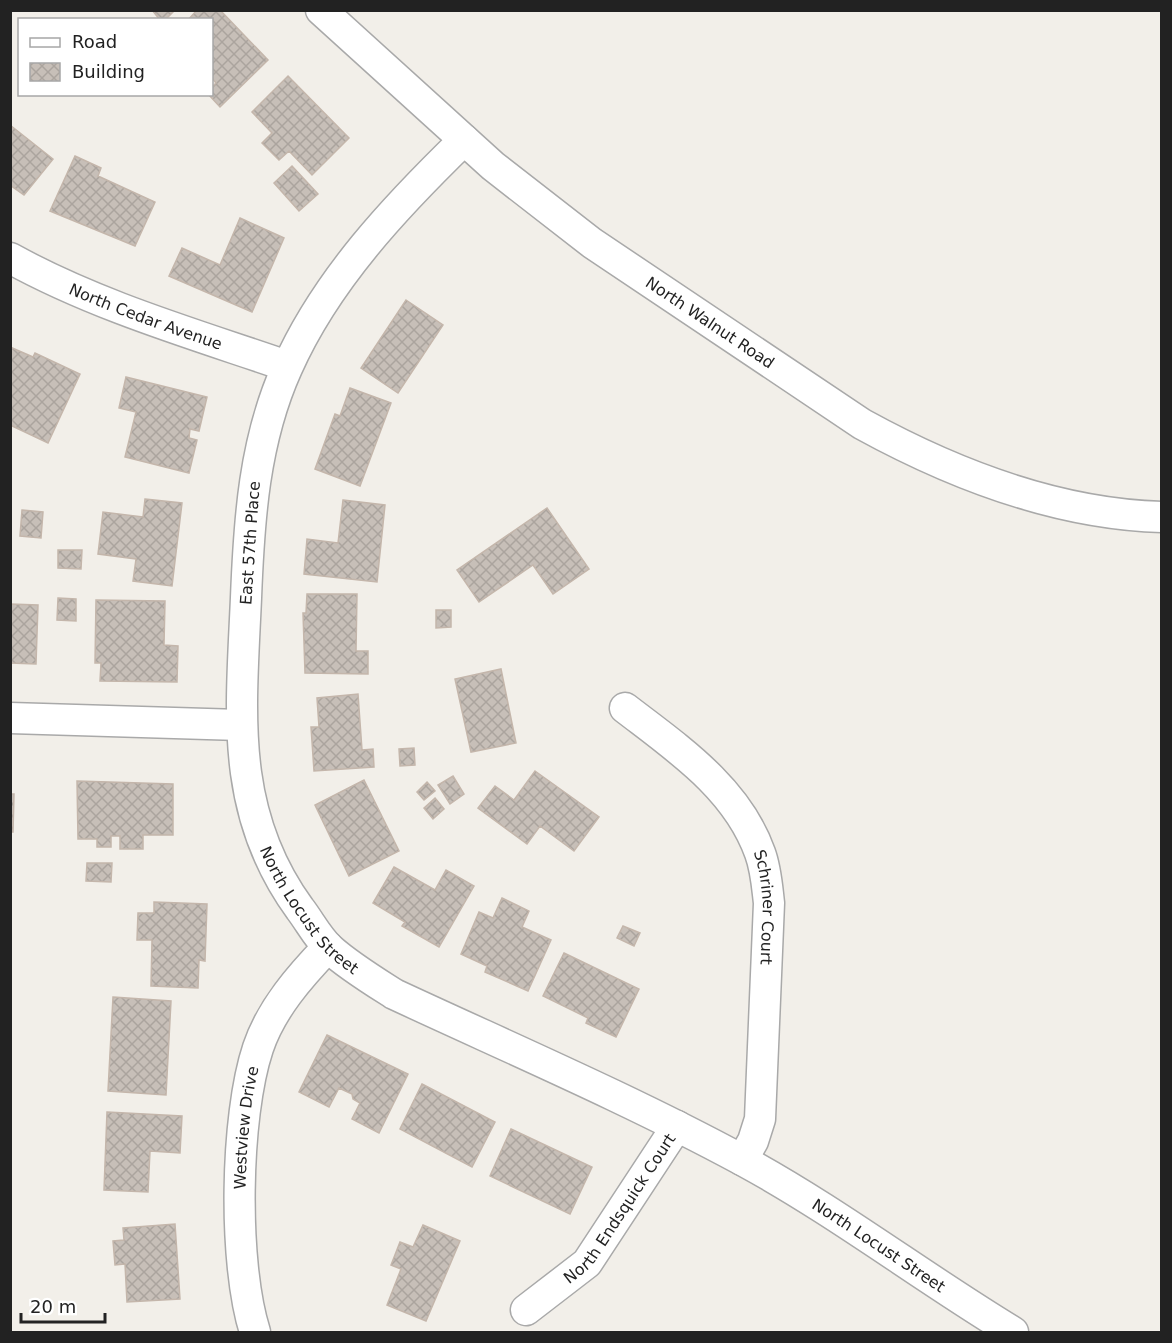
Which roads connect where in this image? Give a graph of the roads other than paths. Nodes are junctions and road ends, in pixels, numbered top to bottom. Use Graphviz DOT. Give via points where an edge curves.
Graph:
graph roads {
  1 [pos="321,10"];
  2 [pos="464,140"];
  3 [pos="10,258"];
  4 [pos="287,366"];
  5 [pos="1161,517"];
  6 [pos="625,708"];
  7 [pos="10,718"];
  8 [pos="240,726"];
  9 [pos="328,947"];
  10 [pos="677,1126"];
  11 [pos="742,1160"];
  12 [pos="526,1310"];
  13 [pos="255,1332"];
  14 [pos="1013,1332"];
  1 -- 2 [label="street, North Walnut Road"];
  2 -- 4 [label="street, East 57th Place" via="353,261"];
  2 -- 5 [label="street, North Walnut Road" via="592,243 862,424 903,446 1011,490 1086,508"];
  3 -- 4 [label="street, North Cedar Avenue" via="48,279 111,305"];
  4 -- 8 [label="street, East 57th Place" via="260,450 249,513"];
  6 -- 11 [label="street, Schriner Court" via="694,761 729,798 747,825 765,869 770,903 760,1119"];
  7 -- 8 [label="street"];
  8 -- 9 [label="street, North Locust Street" via="245,777 264,848 284,886"];
  9 -- 10 [label="street, North Locust Street" via="394,994"];
  9 -- 13 [label="street, Westview Drive" via="303,973 270,1023 246,1096 241,1216 245,1281"];
  10 -- 11 [label="street, North Endsquick Court"];
  10 -- 12 [label="street, North Endsquick Court" via="587,1263"];
  11 -- 14 [label="street, North Locust Street"];
}
